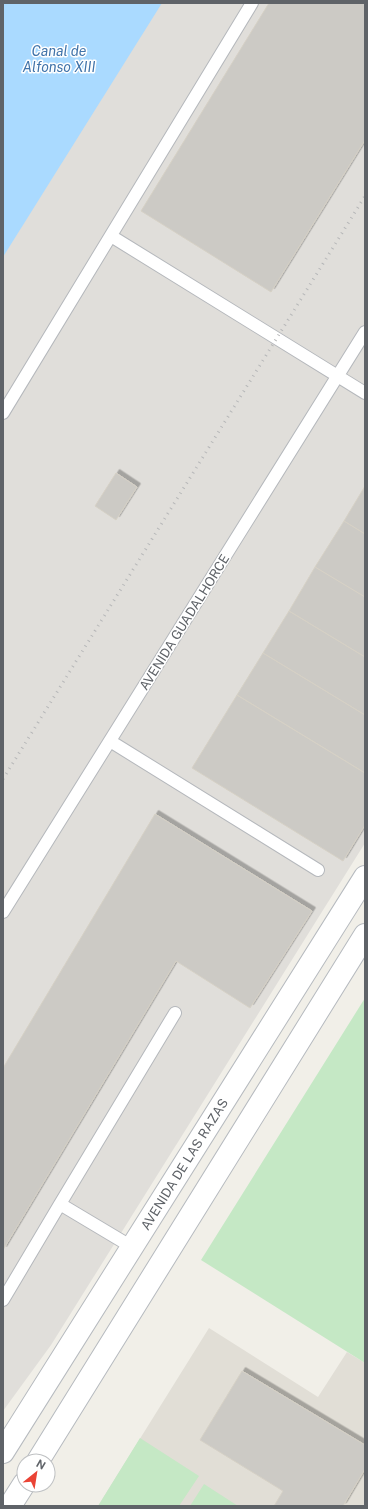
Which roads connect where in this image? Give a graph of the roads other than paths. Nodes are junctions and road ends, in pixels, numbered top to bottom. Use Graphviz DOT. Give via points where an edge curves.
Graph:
graph roads {
  1 [pos="252,3"];
  2 [pos="111,236"];
  3 [pos="365,332"];
  4 [pos="338,376"];
  5 [pos="365,392"];
  6 [pos="3,413"];
  7 [pos="110,741"];
  8 [pos="318,870"];
  9 [pos="365,877"];
  10 [pos="3,912"];
  11 [pos="365,935"];
  12 [pos="175,1013"];
  13 [pos="60,1204"];
  14 [pos="132,1247"];
  15 [pos="3,1300"];
  16 [pos="25,1416"];
  17 [pos="57,1430"];
  18 [pos="3,1444"];
  19 [pos="3,1452"];
  20 [pos="43,1453"];
  21 [pos="46,1453"];
  22 [pos="18,1493"];
  23 [pos="28,1493"];
  24 [pos="10,1506"];
  25 [pos="22,1506"];
  1 -- 2 [label="lane"];
  2 -- 4 [label="lane"];
  2 -- 6 [label="lane"];
  3 -- 4 [label="lane, AVENIDA GUADALHORCE"];
  4 -- 5 [label="lane"];
  4 -- 7 [label="lane, AVENIDA GUADALHORCE"];
  7 -- 8 [label="lane"];
  7 -- 10 [label="lane, AVENIDA GUADALHORCE"];
  9 -- 14 [label="main road, AVENIDA DE LAS RAZAS"];
  11 -- 17 [label="main road"];
  12 -- 13 [label="lane"];
  13 -- 14 [label="lane"];
  13 -- 15 [label="lane"];
  14 -- 16 [label="main road, AVENIDA DE LAS RAZAS"];
  16 -- 18 [label="main road"];
  16 -- 19 [label="main road, AVENIDA DE LAS RAZAS"];
  17 -- 20 [label="main road"];
  17 -- 21 [label="main road"];
  22 -- 24 [label="main road"];
  23 -- 25 [label="main road"];
}
